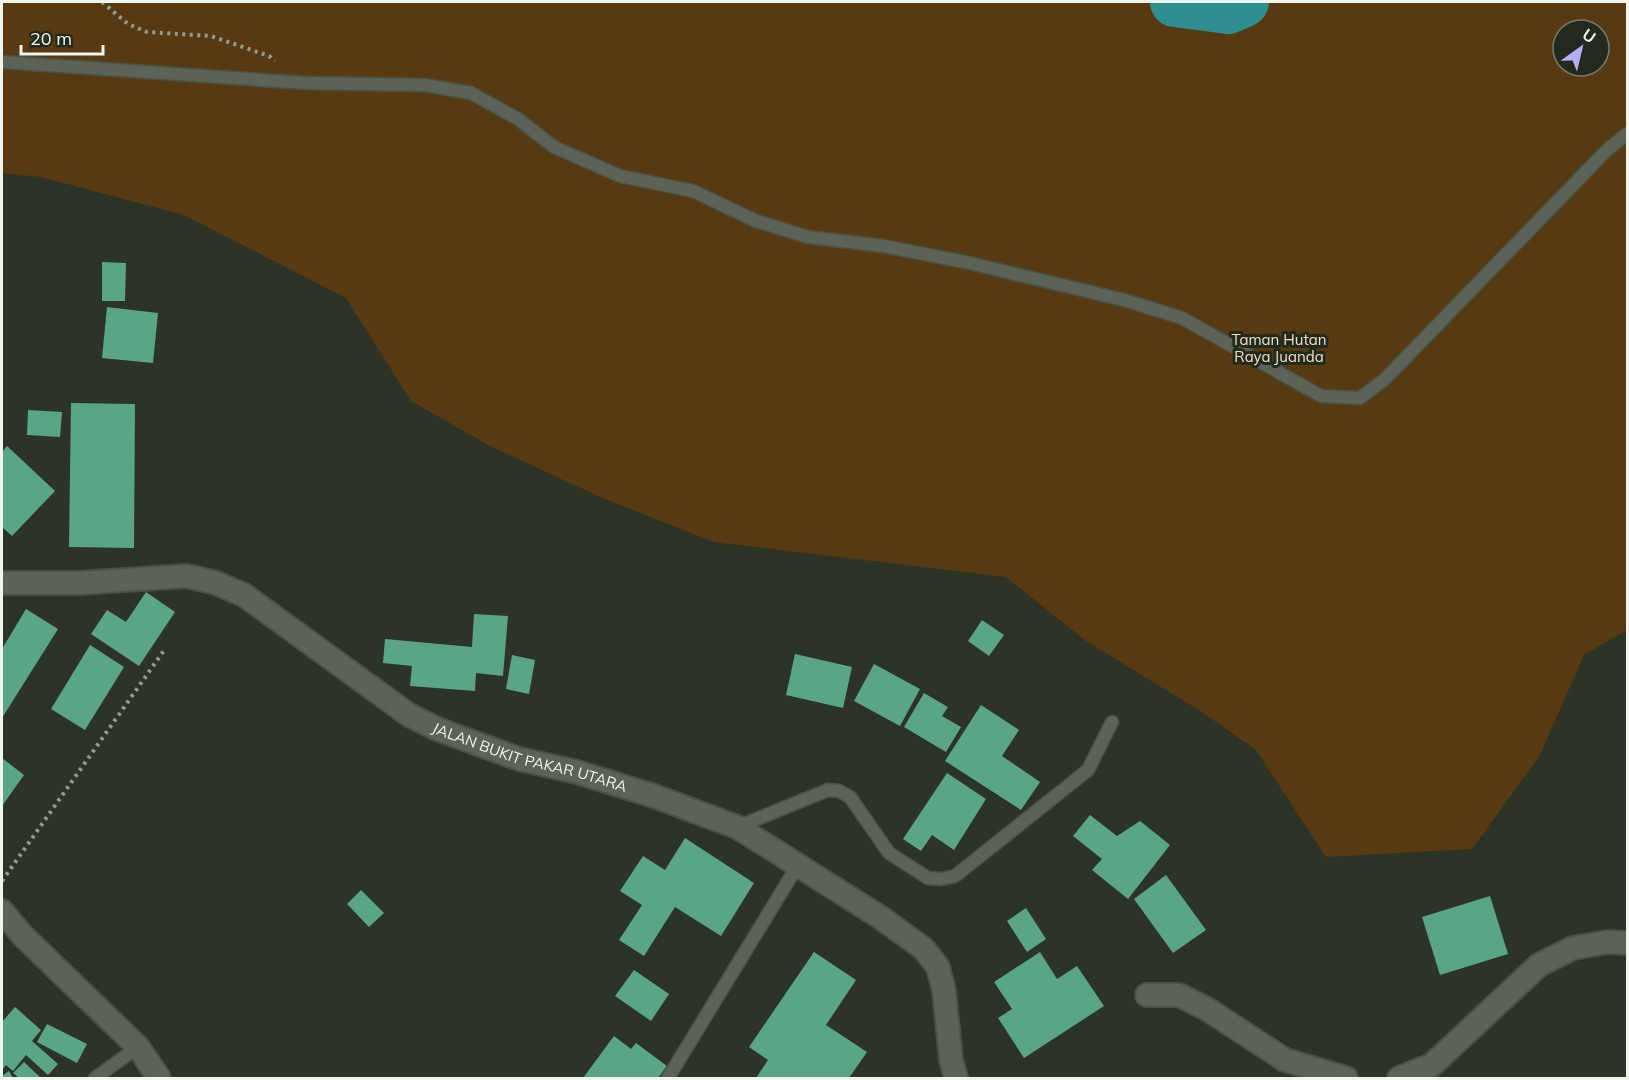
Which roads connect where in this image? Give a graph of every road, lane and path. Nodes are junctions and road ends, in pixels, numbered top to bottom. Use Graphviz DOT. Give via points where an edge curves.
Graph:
graph roads {
  1 [pos="102,2"];
  2 [pos="2,62"];
  3 [pos="306,83"];
  4 [pos="1628,133"];
  5 [pos="2,584"];
  6 [pos="165,649"];
  7 [pos="1112,722"];
  8 [pos="737,827"];
  9 [pos="798,864"];
  10 [pos="2,881"];
  11 [pos="2,911"];
  12 [pos="1628,943"];
  13 [pos="1147,995"];
  14 [pos="138,1047"];
  15 [pos="95,1078"];
  16 [pos="159,1078"];
  17 [pos="668,1078"];
  18 [pos="956,1078"];
  19 [pos="1346,1078"];
  20 [pos="1399,1078"];
  1 -- 3 [label="path" via="128,24 147,32 211,36 269,56"];
  2 -- 3 [label="lane"];
  3 -- 4 [label="lane" via="425,85 471,93 518,119 554,147 620,176 693,191 756,221 808,237 953,259 1124,300 1182,318 1321,396 1360,398 1385,379"];
  5 -- 8 [label="street, JALAN BUKIT PAKAR UTARA" via="187,576 216,583 244,595 409,715 437,729 519,759 578,772 654,796"];
  6 -- 10 [label="path"];
  7 -- 8 [label="lane" via="1088,770 955,876 928,878 889,853 850,797 839,791 828,790"];
  8 -- 9 [label="street, JALAN BUKIT PAKAR UTARA"];
  9 -- 17 [label="lane"];
  9 -- 18 [label="street, JALAN BUKIT PAKAR UTARA" via="924,949 938,967"];
  11 -- 14 [label="street"];
  12 -- 20 [label="street" via="1573,948 1539,965 1432,1065"];
  13 -- 19 [label="street" via="1179,995 1286,1060"];
  14 -- 15 [label="lane"];
  14 -- 16 [label="street"];
}
